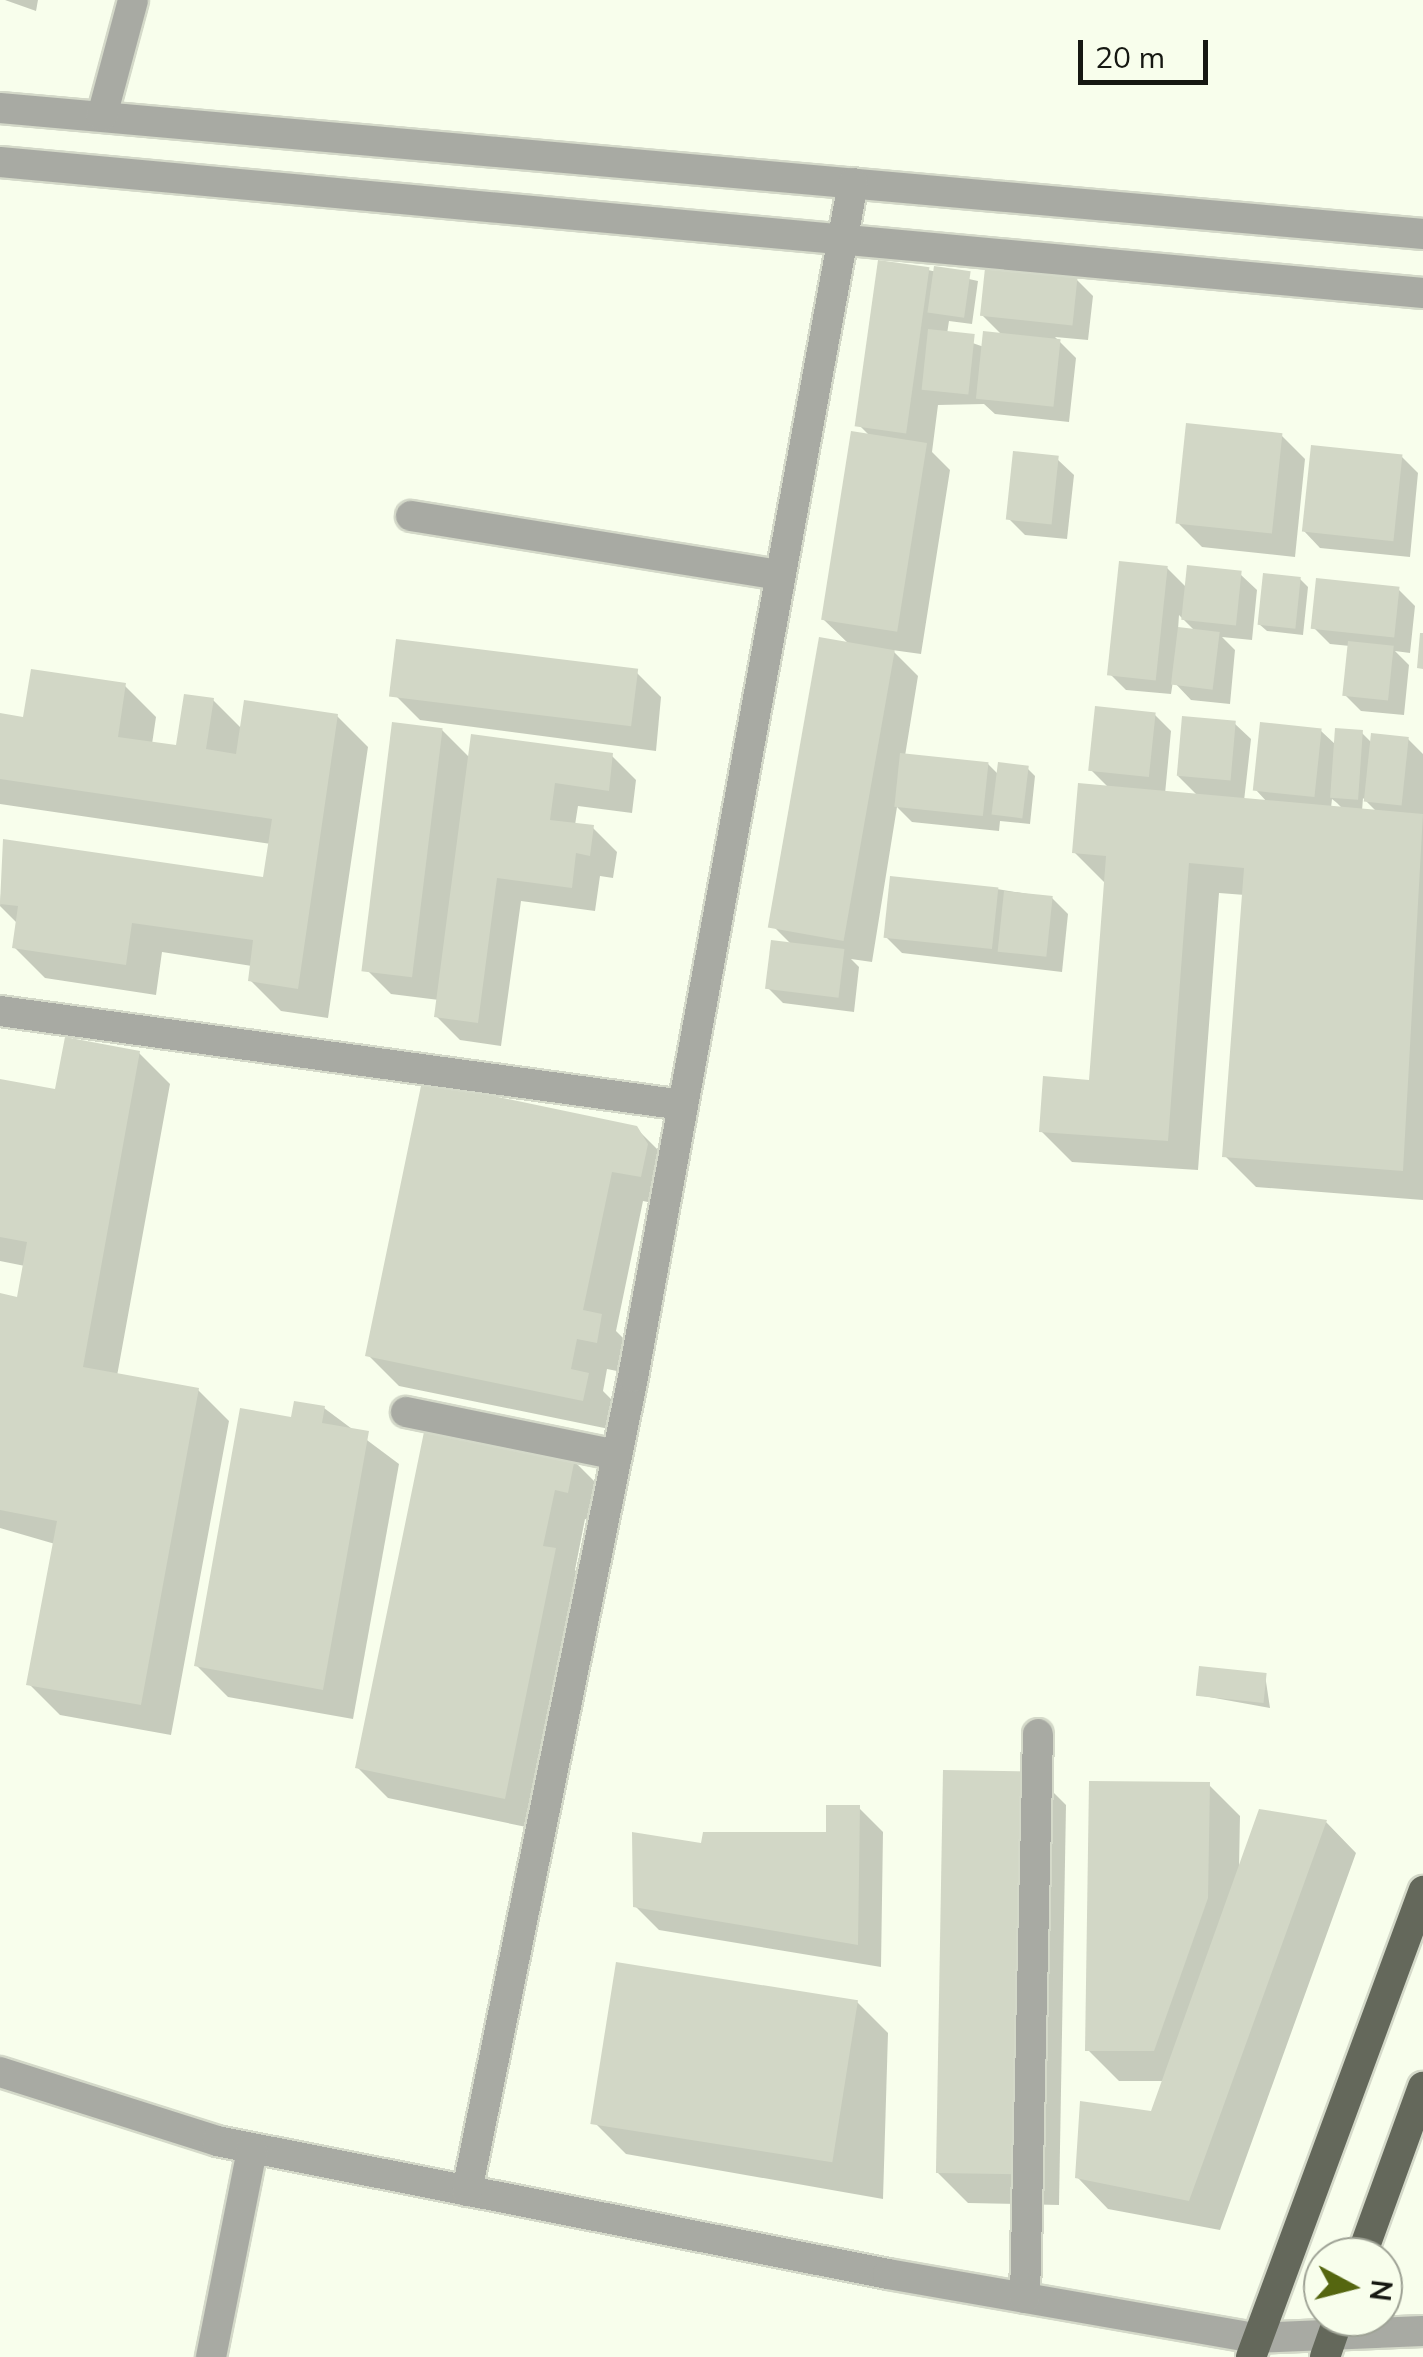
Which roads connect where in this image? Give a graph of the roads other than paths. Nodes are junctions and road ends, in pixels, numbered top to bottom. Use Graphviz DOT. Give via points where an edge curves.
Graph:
graph roads {
  1 [pos="132,0"];
  2 [pos="0,108"];
  3 [pos="102,116"];
  4 [pos="0,162"];
  5 [pos="853,183"];
  6 [pos="1423,234"];
  7 [pos="842,239"];
  8 [pos="1423,293"];
  9 [pos="411,516"];
  10 [pos="780,575"];
  11 [pos="0,1011"];
  12 [pos="683,1105"];
  13 [pos="406,1412"];
  14 [pos="617,1455"];
  15 [pos="1038,1734"];
  16 [pos="1423,1891"];
  17 [pos="0,2072"];
  18 [pos="1423,2087"];
  19 [pos="252,2148"];
  20 [pos="467,2191"];
  21 [pos="1368,2237"];
  22 [pos="1024,2298"];
  23 [pos="1423,2331"];
  24 [pos="1332,2338"];
  25 [pos="1252,2348"];
  26 [pos="211,2357"];
  1 -- 3 [label="street"];
  2 -- 3 [label="street"];
  3 -- 5 [label="street"];
  4 -- 7 [label="street"];
  5 -- 6 [label="street"];
  5 -- 7 [label="street"];
  7 -- 8 [label="street"];
  7 -- 10 [label="street"];
  9 -- 10 [label="street"];
  10 -- 12 [label="street"];
  11 -- 12 [label="street"];
  12 -- 14 [label="street"];
  13 -- 14 [label="street"];
  14 -- 20 [label="street"];
  15 -- 22 [label="street"];
  16 -- 25 [label="main road"];
  17 -- 19 [label="street"];
  18 -- 21 [label="main road"];
  19 -- 20 [label="street"];
  19 -- 26 [label="street"];
  20 -- 22 [label="street"];
  22 -- 25 [label="street"];
  23 -- 24 [label="street"];
  24 -- 25 [label="street"];
}
